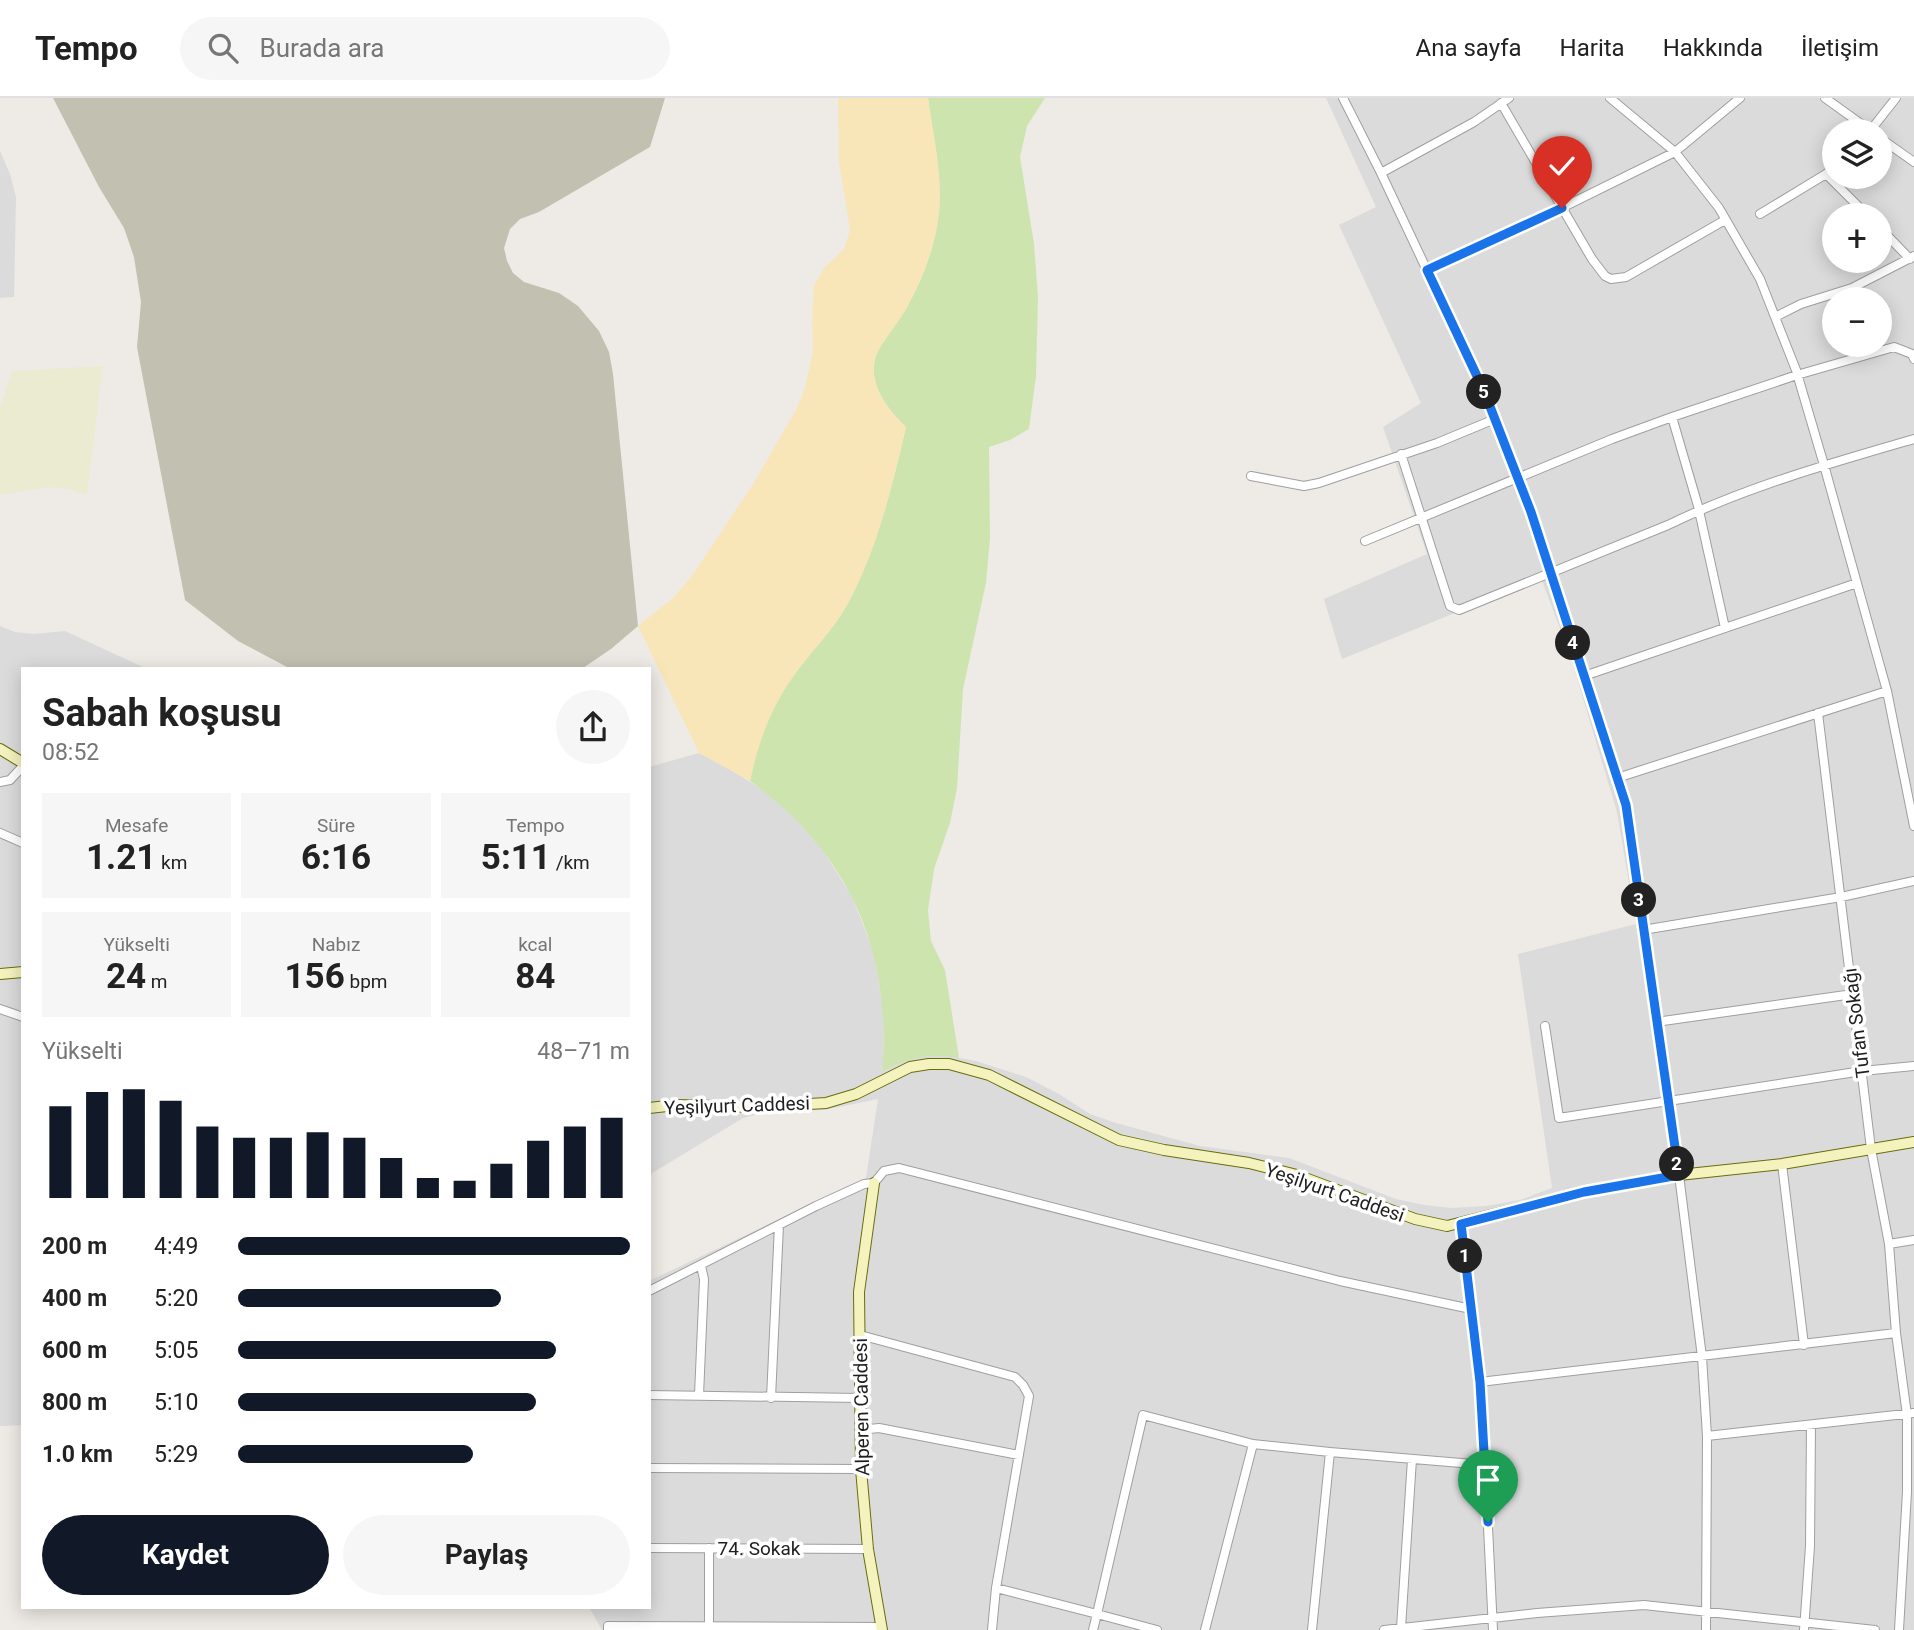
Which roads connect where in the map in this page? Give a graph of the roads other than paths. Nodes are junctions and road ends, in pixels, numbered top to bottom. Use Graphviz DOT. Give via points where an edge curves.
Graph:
graph roads {
  1 [pos="1342,98"];
  2 [pos="1611,98"];
  3 [pos="1740,98"];
  4 [pos="1825,98"];
  5 [pos="1896,98"];
  6 [pos="1505,101"];
  7 [pos="1854,119"];
  8 [pos="1879,119"];
  9 [pos="1892,146"];
  10 [pos="1675,152"];
  11 [pos="1914,162"];
  12 [pos="1381,173"];
  13 [pos="1822,176"];
  14 [pos="1841,189"];
  15 [pos="1855,203"];
  16 [pos="1562,208"];
  17 [pos="1760,214"];
  18 [pos="1725,220"];
  19 [pos="1892,239"];
  20 [pos="1912,258"];
  21 [pos="1427,270"];
  22 [pos="1775,317"];
  23 [pos="1914,359"];
  24 [pos="1797,375"];
  25 [pos="1672,416"];
  26 [pos="1495,419"];
  27 [pos="1914,439"];
  28 [pos="1401,454"];
  29 [pos="1824,465"];
  30 [pos="1251,476"];
  31 [pos="1518,479"];
  32 [pos="1699,510"];
  33 [pos="1422,518"];
  34 [pos="1365,541"];
  35 [pos="1551,574"];
  36 [pos="1857,583"];
  37 [pos="1725,628"];
  38 [pos="1584,676"];
  39 [pos="1887,691"];
  40 [pos="1818,713"];
  41 [pos="0,749"];
  42 [pos="21,764"];
  43 [pos="21,767"];
  44 [pos="1617,778"];
  45 [pos="0,782"];
  46 [pos="1914,826"];
  47 [pos="0,833"];
  48 [pos="21,842"];
  49 [pos="1914,881"];
  50 [pos="1841,897"];
  51 [pos="1643,930"];
  52 [pos="21,972"];
  53 [pos="0,974"];
  54 [pos="1853,994"];
  55 [pos="0,1009"];
  56 [pos="21,1016"];
  57 [pos="1656,1021"];
  58 [pos="1545,1026"];
  59 [pos="1914,1066"];
  60 [pos="1862,1071"];
  61 [pos="1668,1101"];
  62 [pos="651,1108"];
  63 [pos="1914,1142"];
  64 [pos="1871,1149"];
  65 [pos="1782,1164"];
  66 [pos="1679,1175"];
  67 [pos="874,1183"];
  68 [pos="1461,1224"];
  69 [pos="779,1225"];
  70 [pos="1914,1240"];
  71 [pos="1889,1244"];
  72 [pos="701,1266"];
  73 [pos="651,1290"];
  74 [pos="1471,1309"];
  75 [pos="1896,1333"];
  76 [pos="860,1335"];
  77 [pos="1804,1345"];
  78 [pos="1702,1356"];
  79 [pos="1480,1382"];
  80 [pos="651,1395"];
  81 [pos="699,1395"];
  82 [pos="771,1398"];
  83 [pos="860,1398"];
  84 [pos="1910,1414"];
  85 [pos="1811,1425"];
  86 [pos="860,1430"];
  87 [pos="1707,1436"];
  88 [pos="1253,1444"];
  89 [pos="1330,1452"];
  90 [pos="1018,1455"];
  91 [pos="1412,1459"];
  92 [pos="1485,1465"];
  93 [pos="651,1468"];
  94 [pos="861,1469"];
  95 [pos="1911,1492"];
  96 [pos="651,1548"];
  97 [pos="709,1548"];
  98 [pos="868,1549"];
  99 [pos="996,1588"];
  100 [pos="1707,1611"];
  101 [pos="1097,1614"];
  102 [pos="1493,1618"];
  103 [pos="1804,1626"];
  104 [pos="608,1628"];
  105 [pos="709,1628"];
  106 [pos="1401,1628"];
  107 [pos="882,1629"];
  108 [pos="992,1630"];
  109 [pos="1093,1630"];
  110 [pos="1157,1630"];
  111 [pos="1205,1630"];
  112 [pos="1312,1630"];
  113 [pos="1384,1630"];
  114 [pos="1493,1630"];
  115 [pos="1706,1630"];
  116 [pos="1875,1630"];
  117 [pos="1899,1630"];
  1 -- 12 [label="street"];
  2 -- 10 [label="street"];
  3 -- 10 [label="street"];
  4 -- 7 [label="street"];
  5 -- 8 [label="street"];
  6 -- 12 [label="street"];
  6 -- 16 [label="street"];
  9 -- 11 [label="street"];
  10 -- 16 [label="street"];
  10 -- 18 [label="street"];
  12 -- 21 [label="street"];
  13 -- 17 [label="street"];
  14 -- 15 [label="street"];
  16 -- 18 [label="street" via="1592,259 1611,279 1626,277"];
  16 -- 21 [label="street"];
  18 -- 22 [label="street"];
  19 -- 20 [label="street"];
  20 -- 22 [label="street" via="1852,289"];
  21 -- 26 [label="street"];
  22 -- 24 [label="street"];
  23 -- 24 [label="street" via="1894,347"];
  24 -- 25 [label="street"];
  24 -- 29 [label="street"];
  25 -- 31 [label="street"];
  25 -- 32 [label="street"];
  26 -- 28 [label="street"];
  26 -- 31 [label="street"];
  27 -- 29 [label="street"];
  28 -- 30 [label="street" via="1319,484 1304,486"];
  28 -- 33 [label="street"];
  29 -- 32 [label="street"];
  29 -- 36 [label="street"];
  31 -- 33 [label="street"];
  31 -- 35 [label="street"];
  32 -- 35 [label="street"];
  32 -- 37 [label="street"];
  33 -- 34 [label="street"];
  33 -- 35 [label="street" via="1452,608 1466,609"];
  35 -- 38 [label="street"];
  36 -- 37 [label="street"];
  36 -- 39 [label="street"];
  37 -- 38 [label="street"];
  38 -- 44 [label="street"];
  39 -- 40 [label="street"];
  39 -- 46 [label="street"];
  40 -- 44 [label="street"];
  40 -- 50 [label="street, Tufan Sokağı"];
  41 -- 42 [label="street"];
  43 -- 45 [label="street" via="10,780"];
  44 -- 51 [label="street" via="1626,805"];
  47 -- 48 [label="street"];
  49 -- 50 [label="street"];
  50 -- 51 [label="street"];
  50 -- 54 [label="street, Tufan Sokağı"];
  51 -- 57 [label="street"];
  52 -- 53 [label="street"];
  54 -- 57 [label="street"];
  54 -- 60 [label="street, Tufan Sokağı"];
  55 -- 56 [label="street"];
  57 -- 61 [label="street"];
  58 -- 61 [label="street" via="1559,1118"];
  59 -- 60 [label="street"];
  60 -- 61 [label="street"];
  60 -- 64 [label="street, Tufan Sokağı"];
  61 -- 66 [label="street"];
  62 -- 68 [label="street, Yeşilyurt Caddesi" via="826,1102 856,1094 910,1067 949,1064 989,1075 1119,1140 1285,1172 1415,1219 1447,1226"];
  63 -- 64 [label="street, Yeşilyurt Caddesi"];
  64 -- 65 [label="street, Yeşilyurt Caddesi"];
  64 -- 71 [label="street, Tufan Sokağı"];
  65 -- 66 [label="street, Yeşilyurt Caddesi"];
  65 -- 77 [label="street"];
  66 -- 68 [label="street, Yeşilyurt Caddesi" via="1584,1192"];
  66 -- 78 [label="street"];
  67 -- 69 [label="street"];
  67 -- 74 [label="street" via="884,1171 900,1168 1340,1281"];
  67 -- 76 [label="street, Alperen Caddesi" via="859,1292"];
  68 -- 74 [label="street"];
  69 -- 72 [label="street"];
  69 -- 82 [label="street"];
  70 -- 71 [label="street"];
  71 -- 75 [label="street, Tufan Sokağı"];
  72 -- 73 [label="street"];
  72 -- 81 [label="street"];
  74 -- 79 [label="street"];
  75 -- 77 [label="street"];
  75 -- 84 [label="street, Tufan Sokağı"];
  76 -- 83 [label="street, Alperen Caddesi"];
  76 -- 90 [label="street" via="1015,1377 1029,1396"];
  77 -- 78 [label="street"];
  78 -- 79 [label="street"];
  78 -- 87 [label="street"];
  79 -- 92 [label="street"];
  80 -- 81 [label="street"];
  81 -- 82 [label="street"];
  82 -- 83 [label="street"];
  83 -- 86 [label="street, Alperen Caddesi"];
  84 -- 85 [label="street"];
  84 -- 95 [label="street, Tufan Sokağı"];
  85 -- 87 [label="street"];
  85 -- 103 [label="street"];
  86 -- 90 [label="street" via="878,1428"];
  86 -- 94 [label="street, Alperen Caddesi"];
  87 -- 100 [label="street"];
  88 -- 89 [label="street"];
  88 -- 101 [label="street" via="1143,1415"];
  88 -- 111 [label="street"];
  89 -- 91 [label="street"];
  89 -- 112 [label="street"];
  90 -- 99 [label="street"];
  91 -- 92 [label="street"];
  91 -- 106 [label="street"];
  92 -- 102 [label="street"];
  93 -- 94 [label="street"];
  94 -- 98 [label="street, Alperen Caddesi"];
  95 -- 117 [label="street, Tufan Sokağı"];
  96 -- 97 [label="street, 74. Sokak"];
  97 -- 98 [label="street, 74. Sokak"];
  97 -- 105 [label="street"];
  98 -- 107 [label="street, Alperen Caddesi"];
  99 -- 101 [label="street"];
  99 -- 108 [label="street"];
  100 -- 102 [label="street" via="1644,1605"];
  100 -- 103 [label="street"];
  100 -- 115 [label="street"];
  101 -- 109 [label="street"];
  101 -- 110 [label="street"];
  102 -- 106 [label="street"];
  102 -- 114 [label="street"];
  103 -- 116 [label="street"];
  104 -- 105 [label="street"];
  105 -- 107 [label="street"];
  106 -- 113 [label="street"];
}
